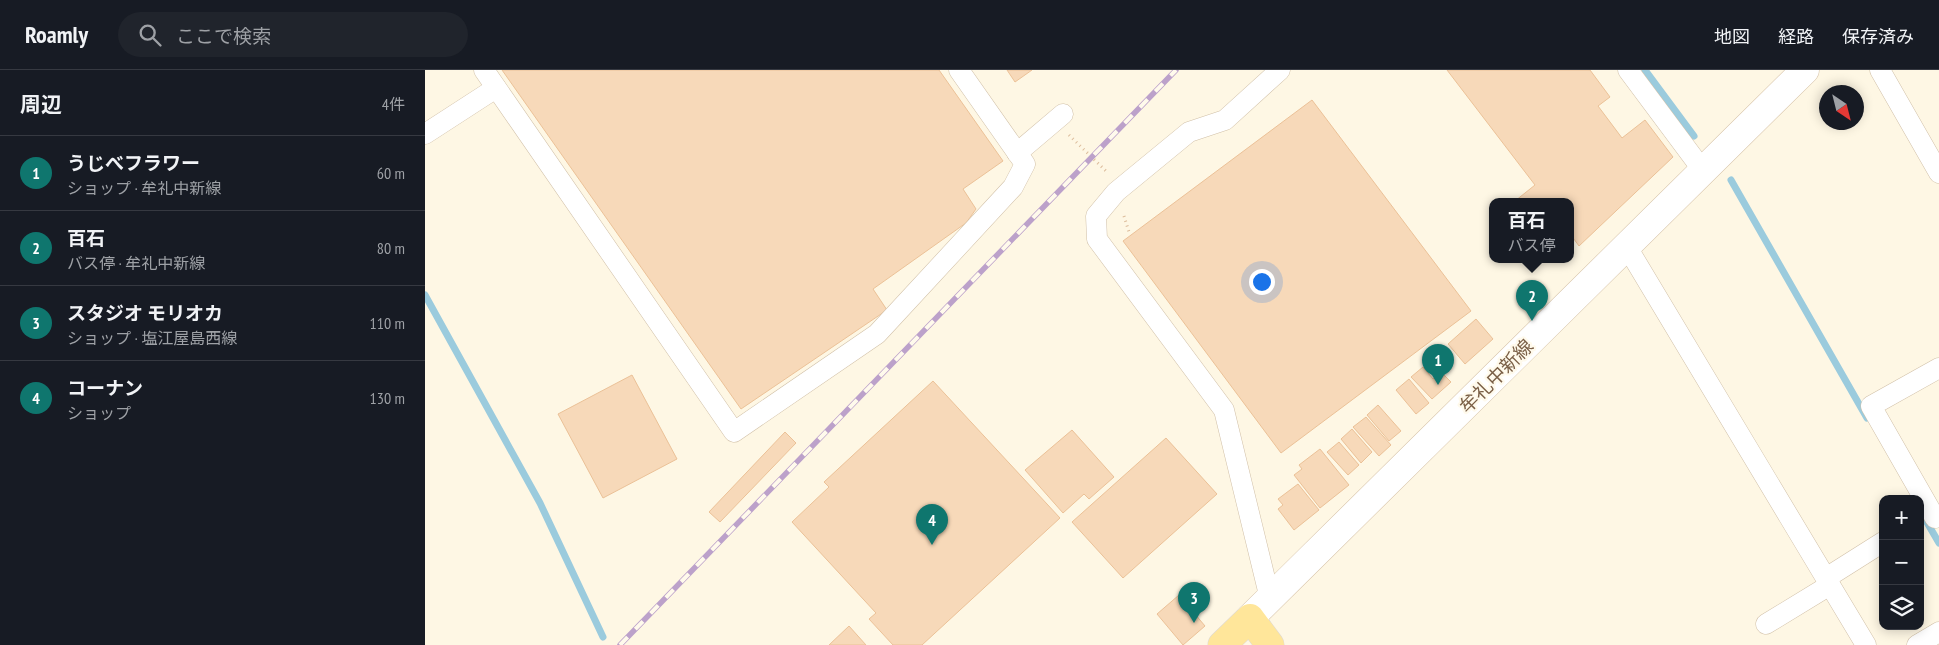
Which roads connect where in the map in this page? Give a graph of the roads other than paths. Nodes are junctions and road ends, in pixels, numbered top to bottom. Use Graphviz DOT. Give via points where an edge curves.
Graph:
graph roads {
  1 [pos="484,70"];
  2 [pos="959,70"];
  3 [pos="1280,70"];
  4 [pos="1628,70"];
  5 [pos="1805,70"];
  6 [pos="1880,70"];
  7 [pos="496,88"];
  8 [pos="1058,118"];
  9 [pos="425,134"];
  10 [pos="1017,153"];
  11 [pos="1703,172"];
  12 [pos="1939,173"];
  13 [pos="1627,247"];
  14 [pos="1939,368"];
  15 [pos="1939,516"];
  16 [pos="1879,545"];
  17 [pos="1828,581"];
  18 [pos="1270,599"];
  19 [pos="1250,618"];
  20 [pos="1766,624"];
  21 [pos="1939,632"];
  22 [pos="1222,645"];
  23 [pos="1270,645"];
  24 [pos="1866,645"];
  25 [pos="1917,645"];
  1 -- 7 [label="street"];
  2 -- 10 [label="street"];
  3 -- 18 [label="street" via="1225,120 1189,132 1116,192 1096,216 1097,239 1224,410"];
  4 -- 11 [label="street"];
  5 -- 11 [label="main road, 牟礼中新線"];
  6 -- 12 [label="street"];
  7 -- 9 [label="street"];
  7 -- 10 [label="street" via="734,432 877,334 1013,187 1025,164"];
  8 -- 10 [label="street"];
  11 -- 13 [label="main road, 牟礼中新線"];
  13 -- 17 [label="street"];
  13 -- 18 [label="main road, 牟礼中新線"];
  14 -- 15 [label="street" via="1871,406 1935,518"];
  16 -- 17 [label="street"];
  17 -- 20 [label="street"];
  17 -- 24 [label="street"];
  18 -- 19 [label="main road, 牟礼中新線"];
  19 -- 22 [label="main road"];
  19 -- 23 [label="main road"];
  21 -- 25 [label="street"];
}
